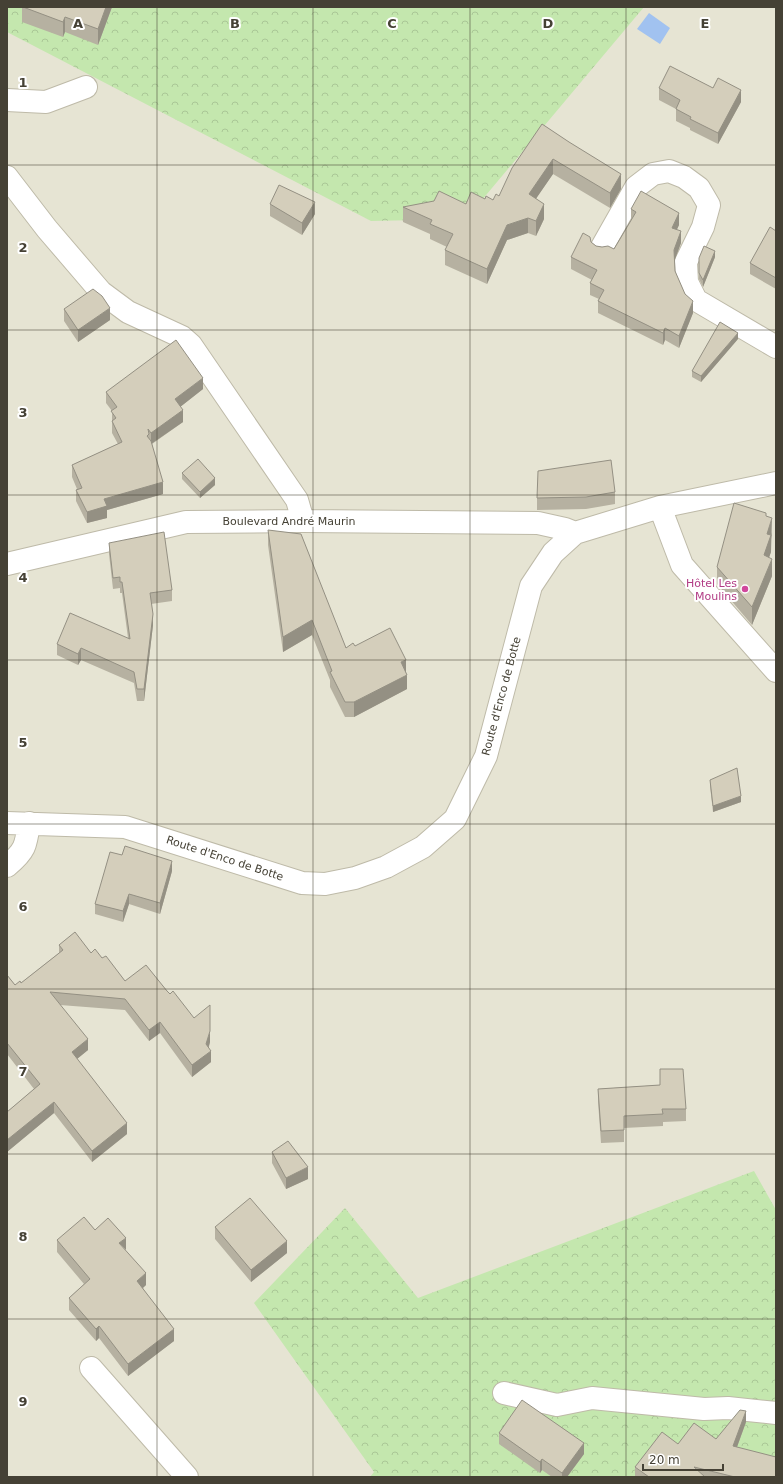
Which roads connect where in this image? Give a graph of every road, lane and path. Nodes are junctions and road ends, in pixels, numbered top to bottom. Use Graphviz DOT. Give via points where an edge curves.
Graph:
graph roads {
  1 [pos="86,87"];
  2 [pos="7,100"];
  3 [pos="7,177"];
  4 [pos="602,247"];
  5 [pos="776,347"];
  6 [pos="776,483"];
  7 [pos="660,507"];
  8 [pos="303,521"];
  9 [pos="575,533"];
  10 [pos="7,564"];
  11 [pos="776,671"];
  12 [pos="7,823"];
  13 [pos="30,823"];
  14 [pos="7,866"];
  15 [pos="91,1368"];
  16 [pos="504,1393"];
  17 [pos="776,1413"];
  18 [pos="187,1477"];
  1 -- 2 [label="street" via="46,102"];
  3 -- 8 [label="street" via="101,292 128,312 182,337 191,345 297,500"];
  4 -- 5 [label="street" via="636,187 653,174 669,171 684,177 699,188 709,205 703,228 686,262 687,282 696,300"];
  6 -- 7 [label="street, Route d'Enco de Botte"];
  7 -- 9 [label="street, Route d'Enco de Botte"];
  7 -- 11 [label="street" via="682,565"];
  8 -- 9 [label="street, Boulevard André Maurin" via="538,523"];
  8 -- 10 [label="street, Boulevard André Maurin" via="186,522"];
  9 -- 13 [label="street, Route d'Enco de Botte" via="553,553 531,586 486,756 455,818 423,847 386,867 355,878 325,884 302,883 125,826"];
  12 -- 13 [label="street, Route d'Enco de Botte"];
  13 -- 14 [label="street" via="26,846"];
  15 -- 18 [label="street"];
  16 -- 17 [label="street" via="557,1405 592,1398"];
}
